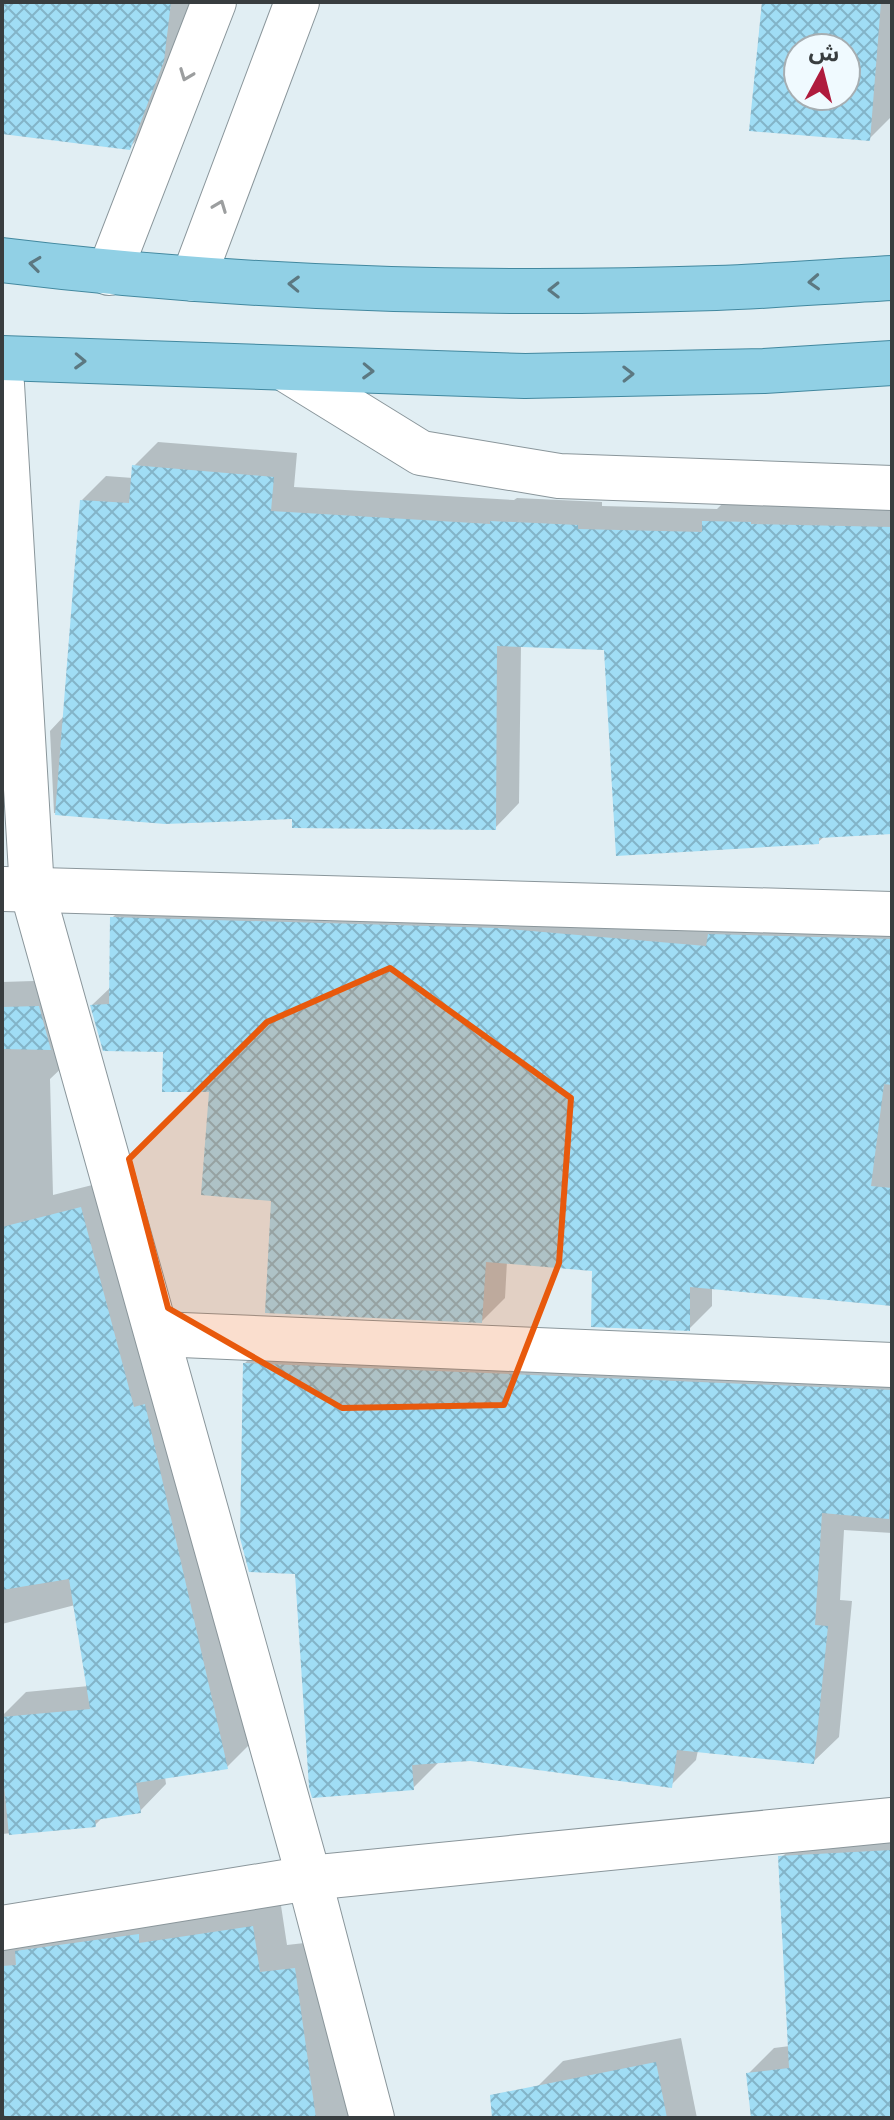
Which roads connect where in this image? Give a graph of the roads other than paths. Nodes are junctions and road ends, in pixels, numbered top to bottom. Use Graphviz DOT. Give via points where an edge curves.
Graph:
graph roads {
  1 [pos="214,2"];
  2 [pos="297,2"];
  3 [pos="2,260"];
  4 [pos="109,273"];
  5 [pos="892,278"];
  6 [pos="193,279"];
  7 [pos="2,358"];
  8 [pos="892,363"];
  9 [pos="285,369"];
  10 [pos="2,384"];
  11 [pos="892,488"];
  12 [pos="17,889"];
  13 [pos="892,914"];
  14 [pos="158,1334"];
  15 [pos="892,1365"];
  16 [pos="892,1820"];
  17 [pos="309,1878"];
  18 [pos="2,1928"];
  19 [pos="372,2118"];
  1 -- 4 [label="street, one-way"];
  6 -- 2 [label="street, one-way"];
  4 -- 3 [label="main road, one-way"];
  4 -- 6 [label="main road"];
  5 -- 6 [label="main road, one-way" via="717,288 455,291"];
  7 -- 9 [label="main road, one-way"];
  9 -- 8 [label="main road, one-way" via="525,376"];
  9 -- 11 [label="street" via="421,453 559,476"];
  10 -- 12 [label="street"];
  12 -- 13 [label="street"];
  12 -- 14 [label="street"];
  14 -- 15 [label="street"];
  14 -- 17 [label="street"];
  16 -- 17 [label="street"];
  17 -- 18 [label="street"];
  17 -- 19 [label="street"];
}
